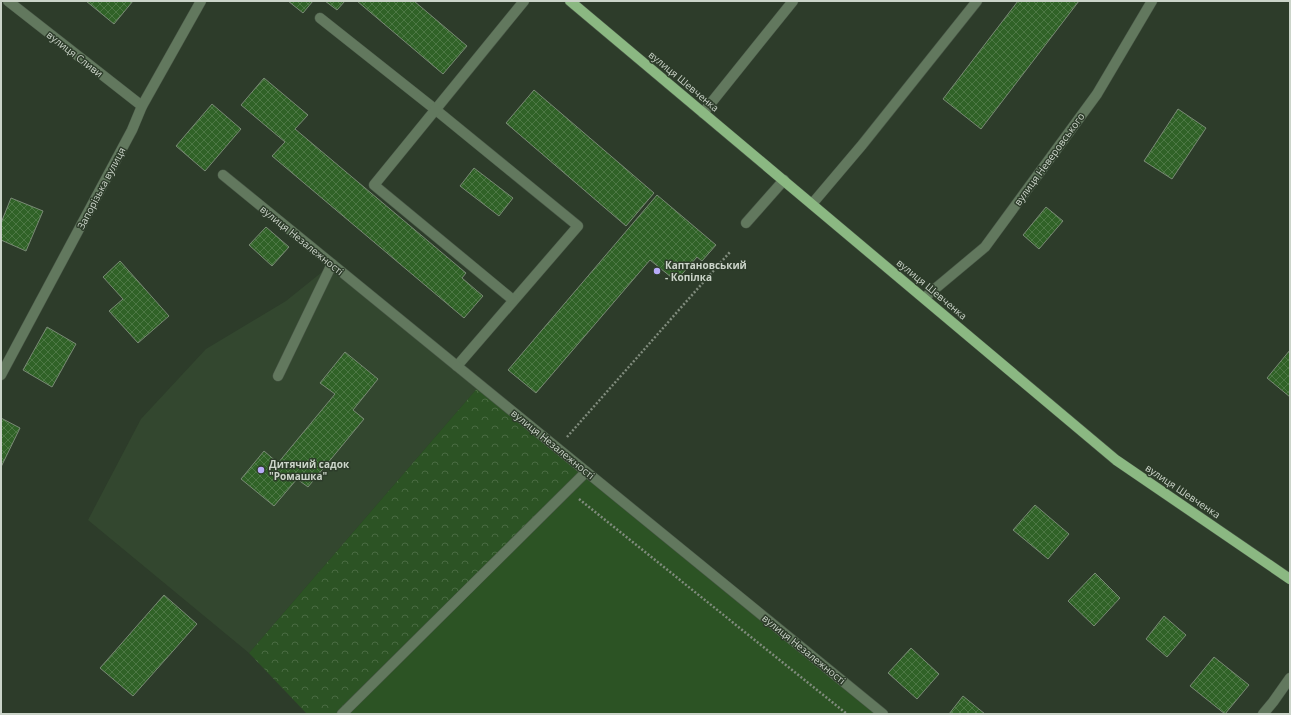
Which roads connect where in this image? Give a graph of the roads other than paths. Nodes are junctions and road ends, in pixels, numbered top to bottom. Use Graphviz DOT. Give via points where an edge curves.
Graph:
graph roads {
  1 [pos="8,1"];
  2 [pos="201,1"];
  3 [pos="524,1"];
  4 [pos="570,1"];
  5 [pos="793,1"];
  6 [pos="977,1"];
  7 [pos="1152,1"];
  8 [pos="320,18"];
  9 [pos="142,106"];
  10 [pos="436,110"];
  11 [pos="703,113"];
  12 [pos="223,175"];
  13 [pos="784,180"];
  14 [pos="812,204"];
  15 [pos="746,223"];
  16 [pos="332,264"];
  17 [pos="924,298"];
  18 [pos="513,300"];
  19 [pos="457,366"];
  20 [pos="1,375"];
  21 [pos="278,376"];
  22 [pos="586,472"];
  23 [pos="1290,579"];
  24 [pos="1290,678"];
  25 [pos="342,714"];
  26 [pos="883,714"];
  27 [pos="1263,714"];
  1 -- 9 [label="street, вулиця Сливи"];
  2 -- 9 [label="street, Запорізька вулиця"];
  3 -- 10 [label="street"];
  4 -- 11 [label="main road, вулиця Шевченка"];
  5 -- 11 [label="street"];
  6 -- 14 [label="street"];
  7 -- 17 [label="street, вулиця Неверовського" via="1097,94 985,247"];
  8 -- 10 [label="street"];
  9 -- 20 [label="street, Запорізька вулиця" via="132,130"];
  10 -- 18 [label="street" via="374,185"];
  10 -- 18 [label="street" via="578,226"];
  11 -- 13 [label="main road, вулиця Шевченка"];
  12 -- 16 [label="street, вулиця Незалежності"];
  13 -- 14 [label="main road, вулиця Шевченка"];
  13 -- 15 [label="street"];
  14 -- 17 [label="main road, вулиця Шевченка"];
  16 -- 19 [label="street, вулиця Незалежності"];
  16 -- 21 [label="street"];
  17 -- 23 [label="main road, вулиця Шевченка" via="1116,460"];
  18 -- 19 [label="street"];
  19 -- 22 [label="street, вулиця Незалежності"];
  22 -- 25 [label="street"];
  22 -- 26 [label="street, вулиця Незалежності"];
  24 -- 27 [label="street"];
}
